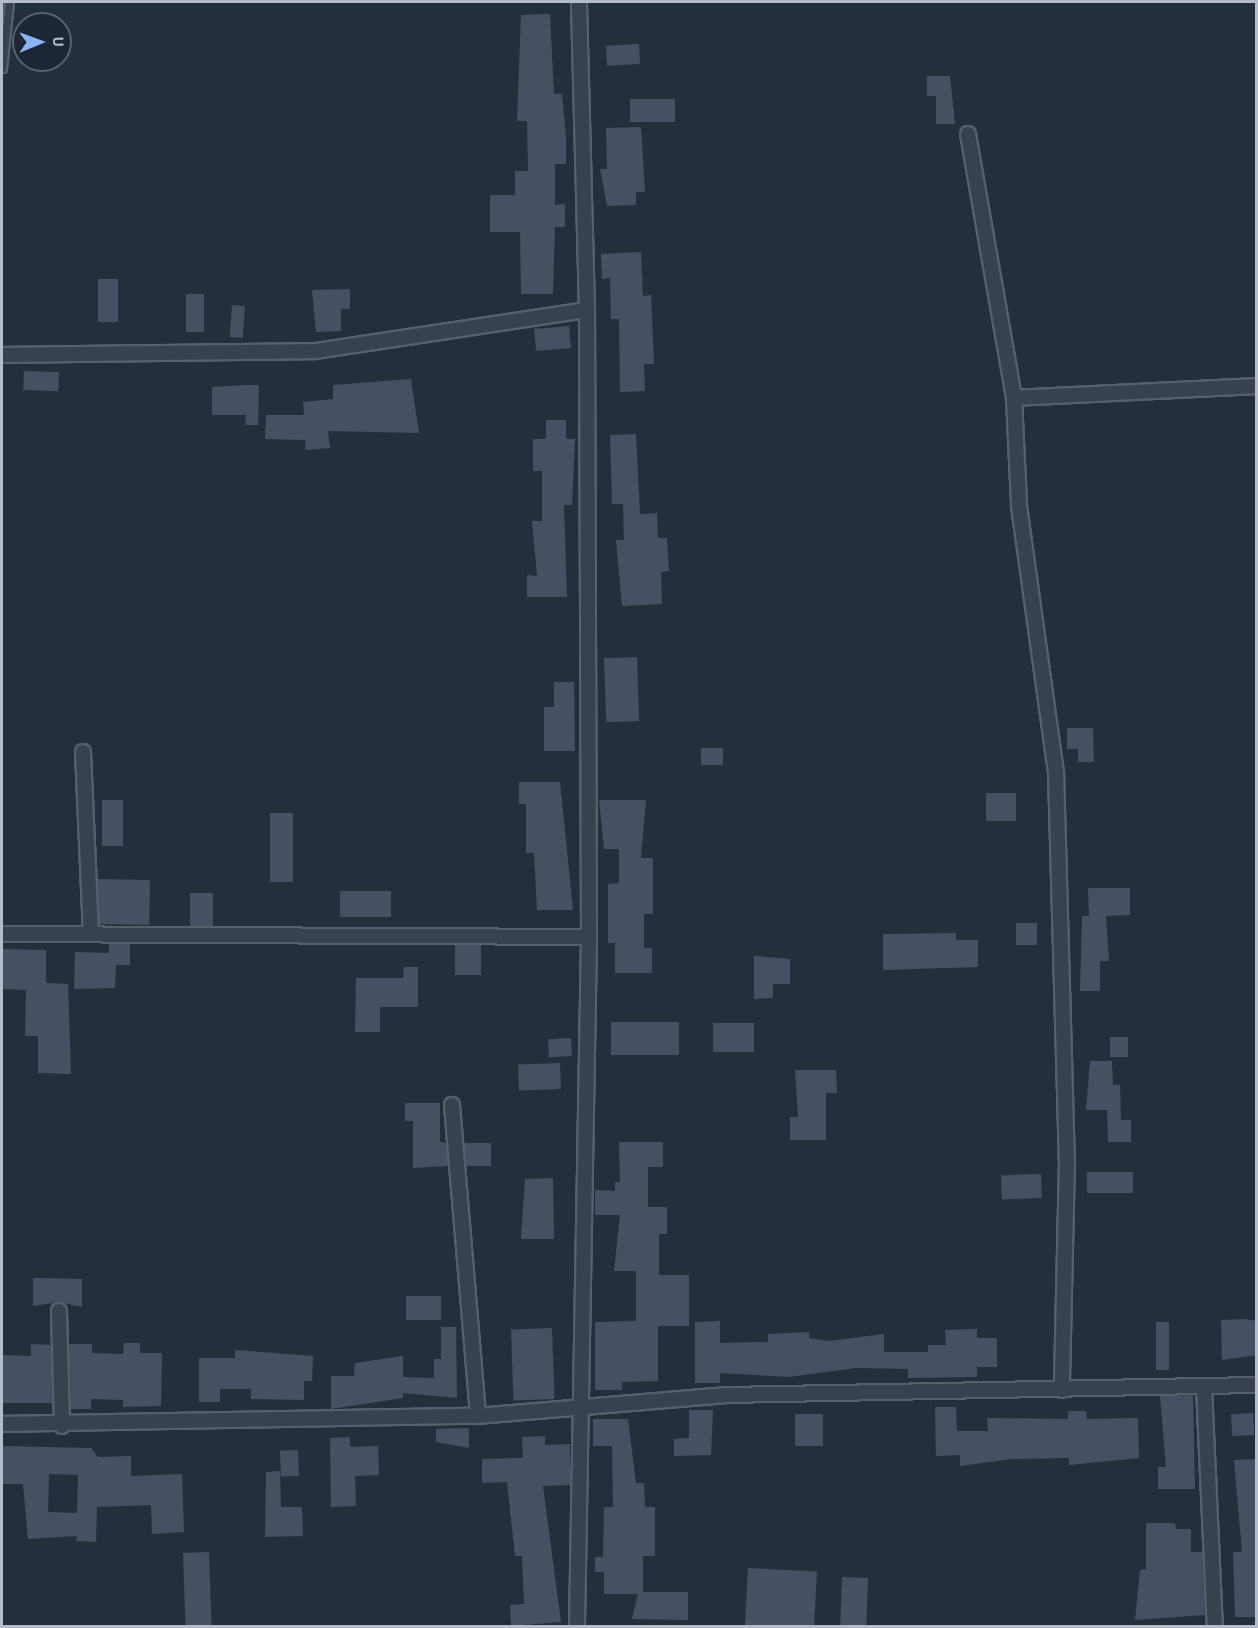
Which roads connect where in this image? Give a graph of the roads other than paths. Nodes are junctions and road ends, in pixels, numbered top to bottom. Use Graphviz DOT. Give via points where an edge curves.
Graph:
graph roads {
  1 [pos="9,2"];
  2 [pos="579,2"];
  3 [pos="2,68"];
  4 [pos="969,134"];
  5 [pos="587,310"];
  6 [pos="2,356"];
  7 [pos="1257,386"];
  8 [pos="1014,398"];
  9 [pos="83,752"];
  10 [pos="2,934"];
  11 [pos="91,934"];
  12 [pos="589,937"];
  13 [pos="452,1105"];
  14 [pos="59,1311"];
  15 [pos="1257,1385"];
  16 [pos="1204,1387"];
  17 [pos="1062,1390"];
  18 [pos="581,1404"];
  19 [pos="478,1416"];
  20 [pos="2,1424"];
  21 [pos="62,1426"];
  22 [pos="578,1626"];
  23 [pos="1215,1626"];
  1 -- 3 [label="lane"];
  2 -- 5 [label="street"];
  4 -- 8 [label="street"];
  5 -- 6 [label="street" via="315,351"];
  5 -- 12 [label="street"];
  7 -- 8 [label="street"];
  8 -- 17 [label="street" via="1019,506 1049,714 1062,875 1066,1161"];
  9 -- 11 [label="street"];
  10 -- 11 [label="street"];
  11 -- 12 [label="street"];
  12 -- 18 [label="street"];
  13 -- 19 [label="street"];
  14 -- 21 [label="street"];
  15 -- 16 [label="street"];
  16 -- 17 [label="street"];
  16 -- 23 [label="street"];
  17 -- 18 [label="street" via="726,1395"];
  18 -- 19 [label="street"];
  18 -- 22 [label="street"];
  19 -- 21 [label="street"];
  20 -- 21 [label="street"];
}
